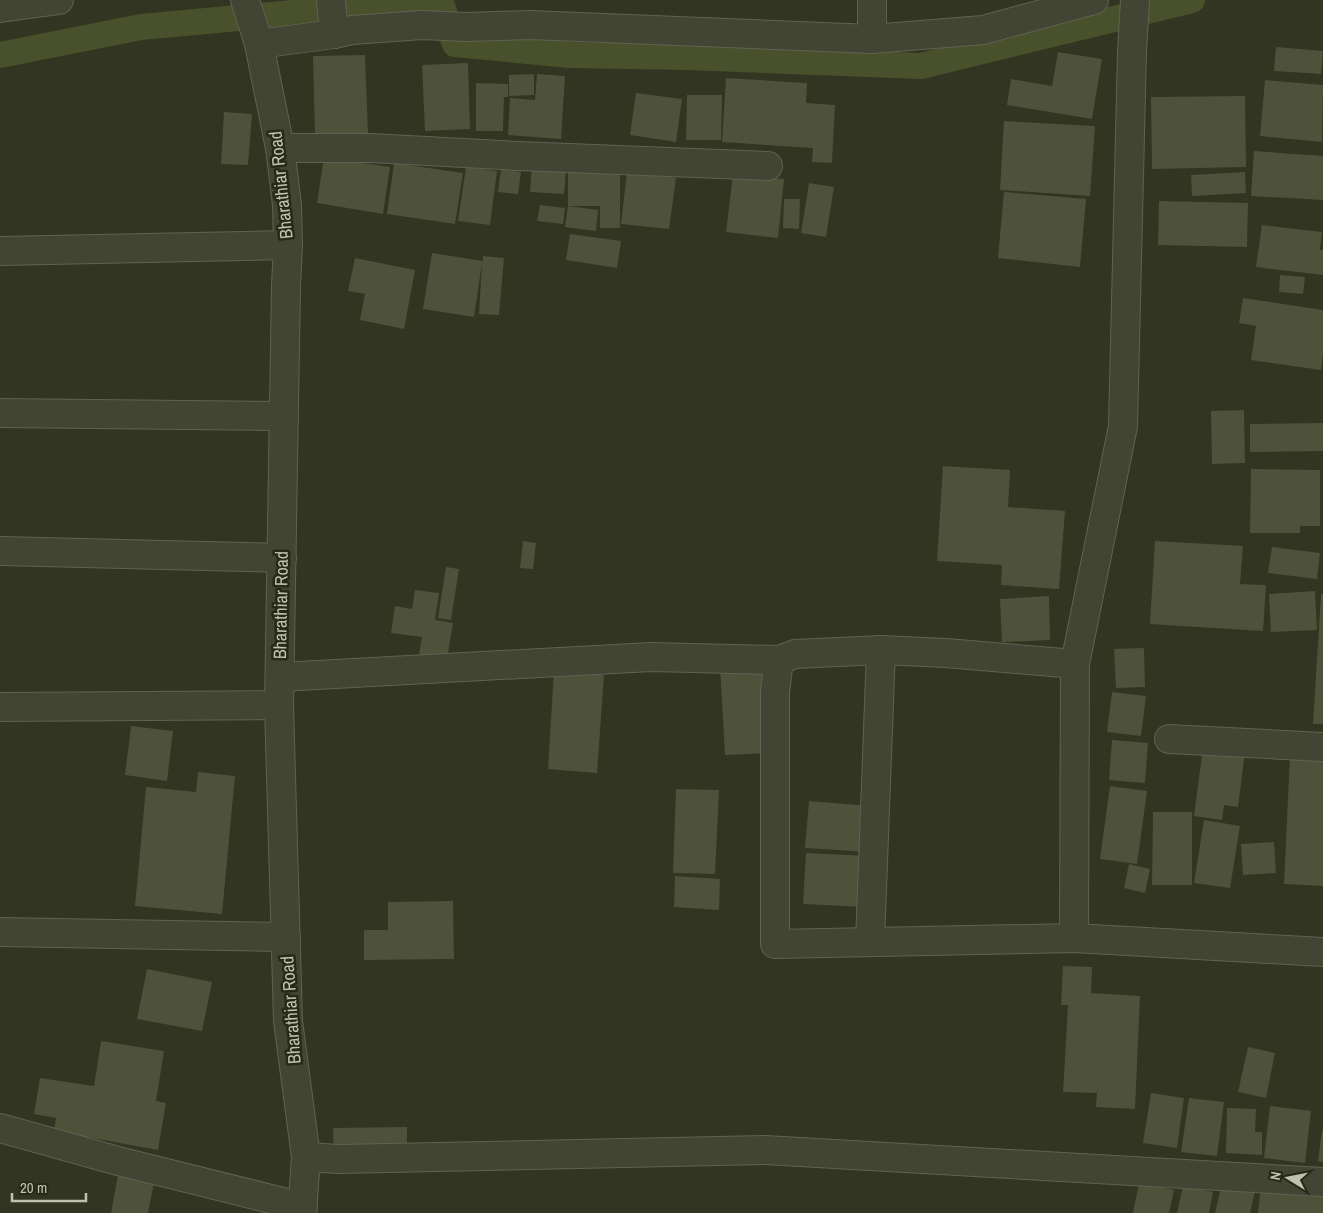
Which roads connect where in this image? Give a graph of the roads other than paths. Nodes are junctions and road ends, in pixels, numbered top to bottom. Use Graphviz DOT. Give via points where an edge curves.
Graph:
graph roads {
  1 [pos="60,0"];
  2 [pos="245,0"];
  3 [pos="331,0"];
  4 [pos="872,0"];
  5 [pos="1135,0"];
  6 [pos="1088,1"];
  7 [pos="0,8"];
  8 [pos="334,33"];
  9 [pos="872,39"];
  10 [pos="258,43"];
  11 [pos="280,148"];
  12 [pos="768,166"];
  13 [pos="288,245"];
  14 [pos="0,252"];
  15 [pos="0,413"];
  16 [pos="284,416"];
  17 [pos="0,550"];
  18 [pos="282,558"];
  19 [pos="881,650"];
  20 [pos="779,660"];
  21 [pos="1076,664"];
  22 [pos="280,676"];
  23 [pos="280,705"];
  24 [pos="0,707"];
  25 [pos="1169,739"];
  26 [pos="1323,747"];
  27 [pos="0,932"];
  28 [pos="286,936"];
  29 [pos="1074,938"];
  30 [pos="870,942"];
  31 [pos="1323,952"];
  32 [pos="0,1128"];
  33 [pos="306,1157"];
  34 [pos="1323,1182"];
  35 [pos="302,1210"];
  1 -- 7 [label="street"];
  2 -- 10 [label="street, Bharathiar Road"];
  3 -- 8 [label="street"];
  4 -- 9 [label="street"];
  5 -- 21 [label="street" via="1123,426"];
  6 -- 9 [label="street" via="983,30"];
  8 -- 9 [label="street" via="422,25 530,25"];
  8 -- 10 [label="street"];
  10 -- 11 [label="street, Bharathiar Road"];
  11 -- 12 [label="street" via="371,148"];
  11 -- 13 [label="street, Bharathiar Road"];
  13 -- 14 [label="street"];
  13 -- 16 [label="street, Bharathiar Road"];
  15 -- 16 [label="street"];
  16 -- 18 [label="street, Bharathiar Road"];
  17 -- 18 [label="street"];
  18 -- 22 [label="street, Bharathiar Road"];
  19 -- 20 [label="street" via="795,654"];
  19 -- 21 [label="street"];
  19 -- 30 [label="street"];
  20 -- 22 [label="street" via="651,657"];
  20 -- 30 [label="street" via="775,692 775,944"];
  21 -- 29 [label="street"];
  22 -- 23 [label="street, Bharathiar Road"];
  23 -- 24 [label="street"];
  23 -- 28 [label="street, Bharathiar Road"];
  25 -- 26 [label="street"];
  27 -- 28 [label="street"];
  28 -- 33 [label="street, Bharathiar Road" via="288,1021"];
  29 -- 30 [label="street"];
  29 -- 31 [label="street"];
  32 -- 35 [label="street"];
  33 -- 34 [label="street" via="766,1150"];
  33 -- 35 [label="street, Bharathiar Road"];
}
